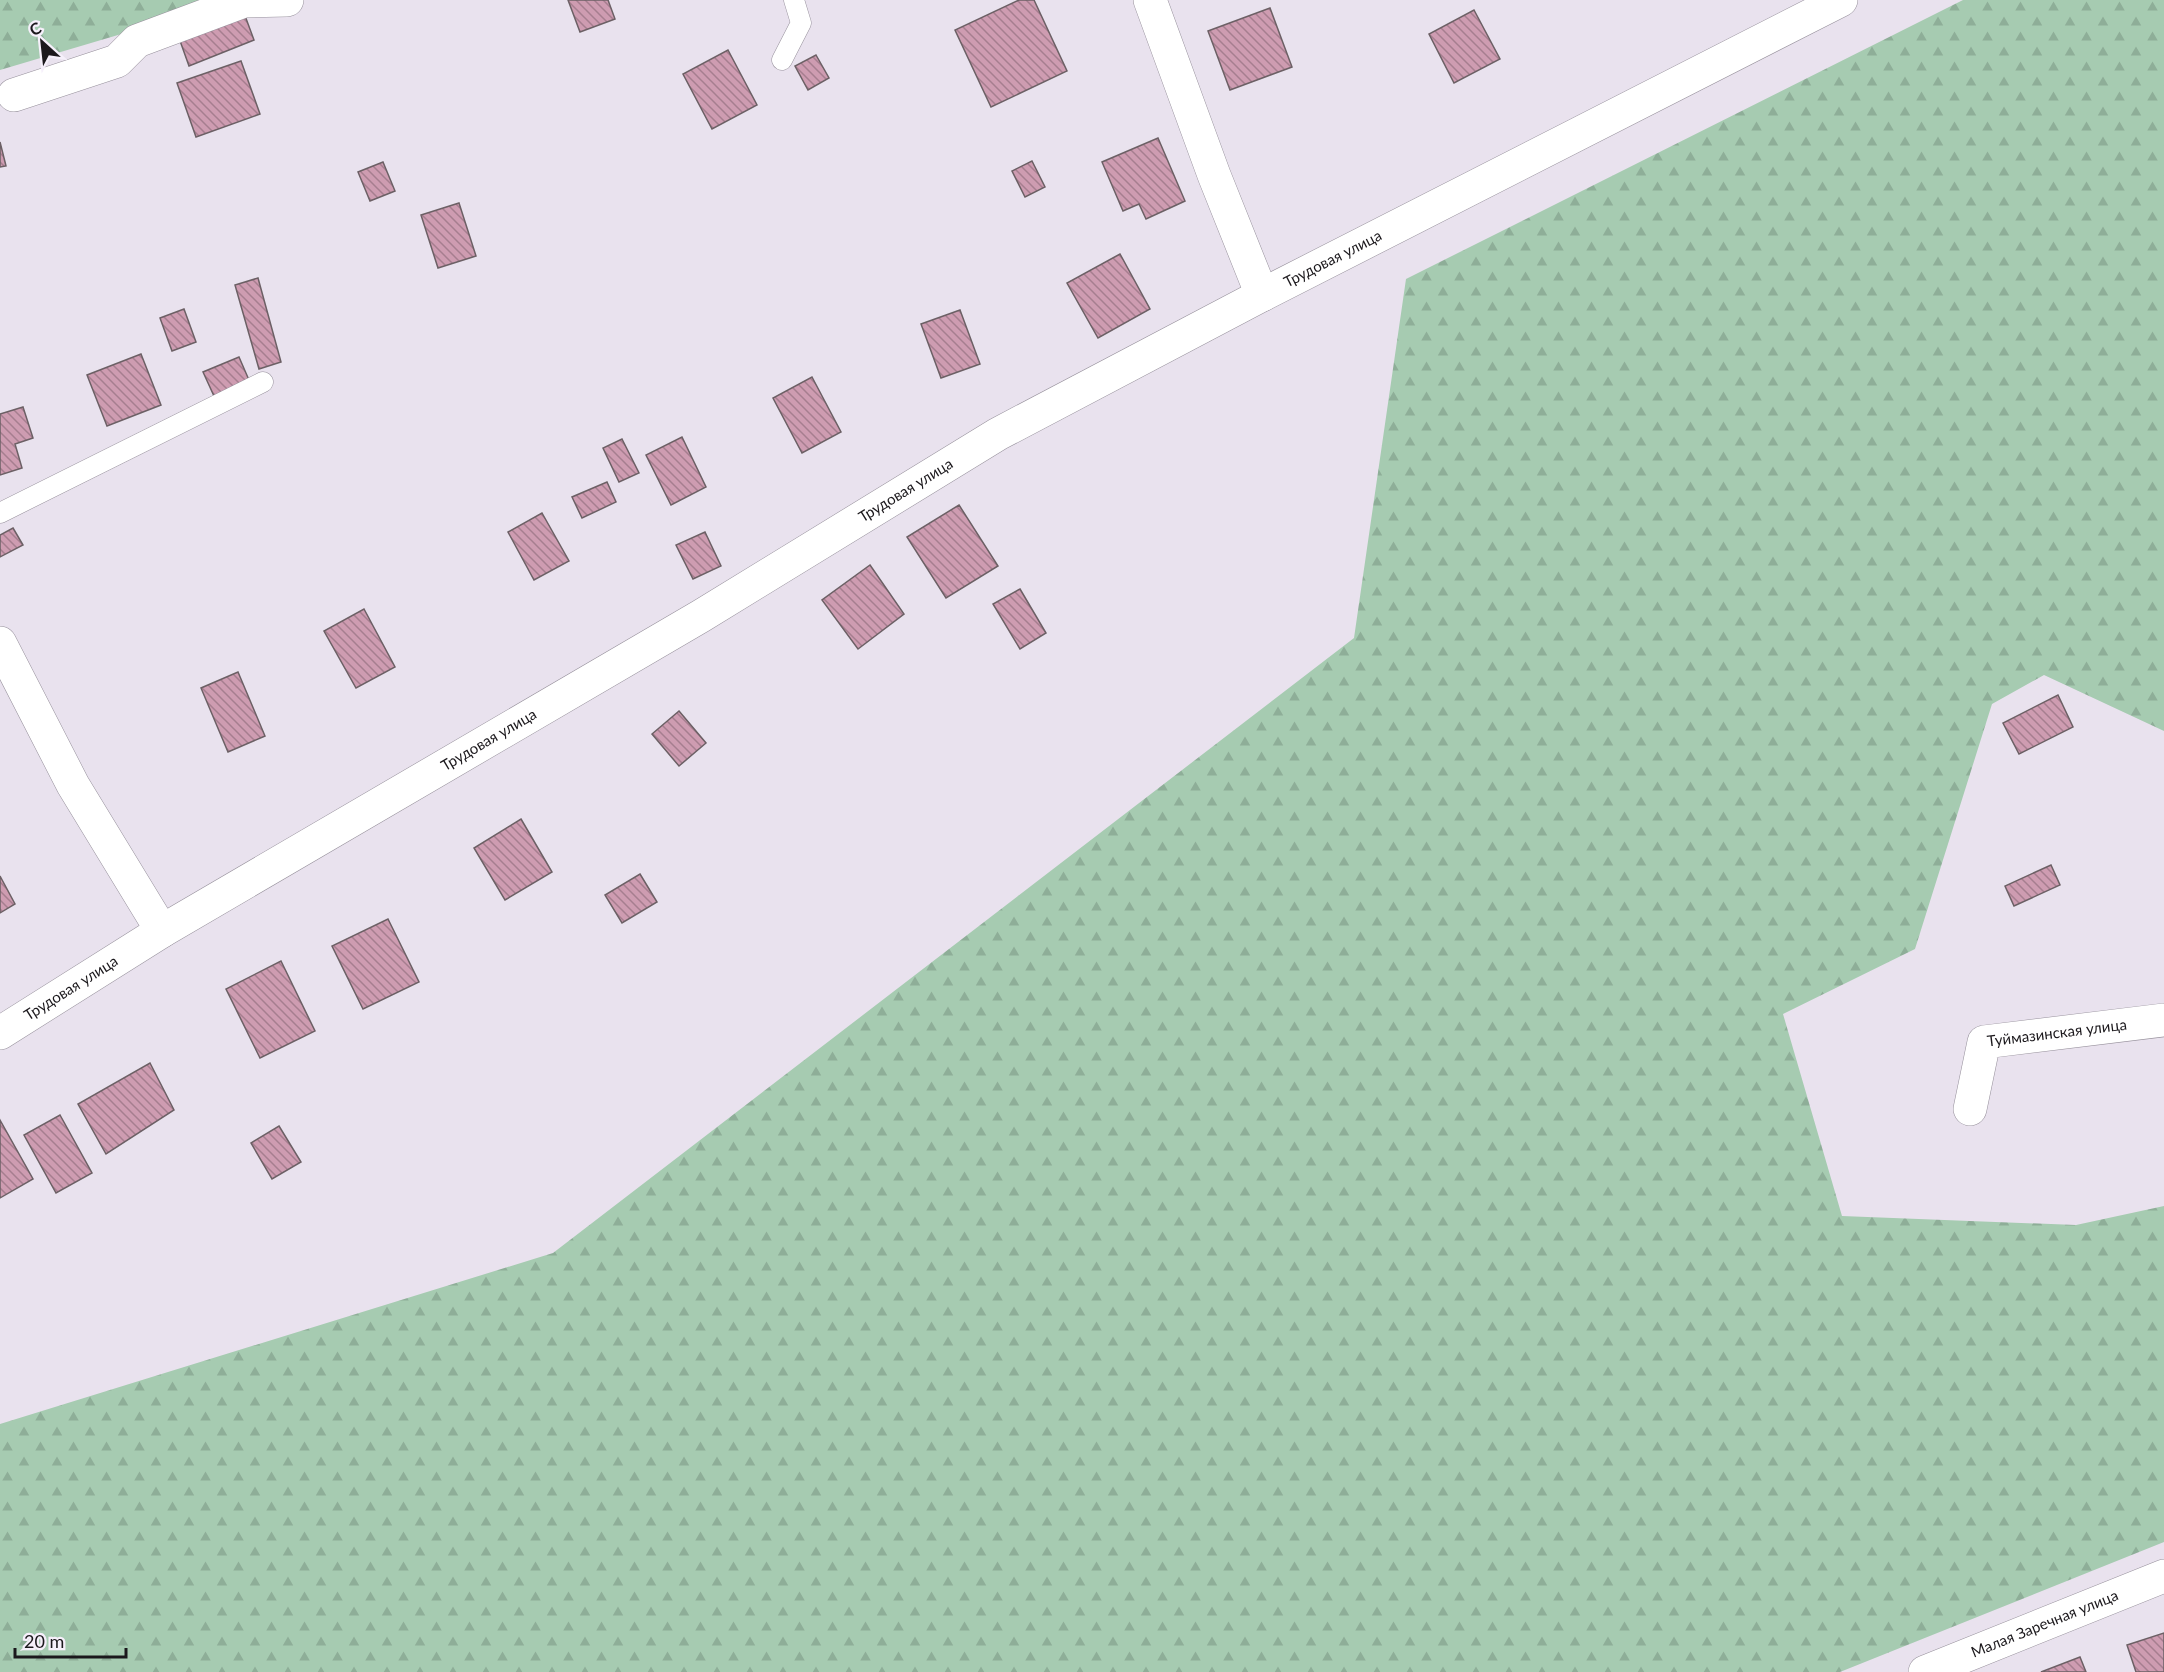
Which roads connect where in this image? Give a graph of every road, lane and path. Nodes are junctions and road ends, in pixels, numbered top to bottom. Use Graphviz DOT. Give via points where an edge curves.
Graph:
graph roads {
  1 [pos="287,0"];
  2 [pos="794,0"];
  3 [pos="1150,0"];
  4 [pos="1840,0"];
  5 [pos="782,60"];
  6 [pos="14,95"];
  7 [pos="1262,295"];
  8 [pos="263,382"];
  9 [pos="0,513"];
  10 [pos="0,643"];
  11 [pos="162,931"];
  12 [pos="2164,1020"];
  13 [pos="0,1033"];
  14 [pos="1970,1109"];
  15 [pos="2164,1576"];
  16 [pos="1925,1672"];
  1 -- 6 [label="street" via="244,1 137,41 117,61"];
  2 -- 5 [label="lane" via="801,23"];
  3 -- 7 [label="street"];
  4 -- 7 [label="street, Трудовая улица"];
  7 -- 11 [label="street, Трудовая улица" via="998,434 691,622"];
  8 -- 9 [label="lane"];
  10 -- 11 [label="street" via="73,785"];
  11 -- 13 [label="street, Трудовая улица"];
  12 -- 14 [label="street, Туймазинская улица" via="1984,1042"];
  15 -- 16 [label="street, Малая Заречная улица"];
}
